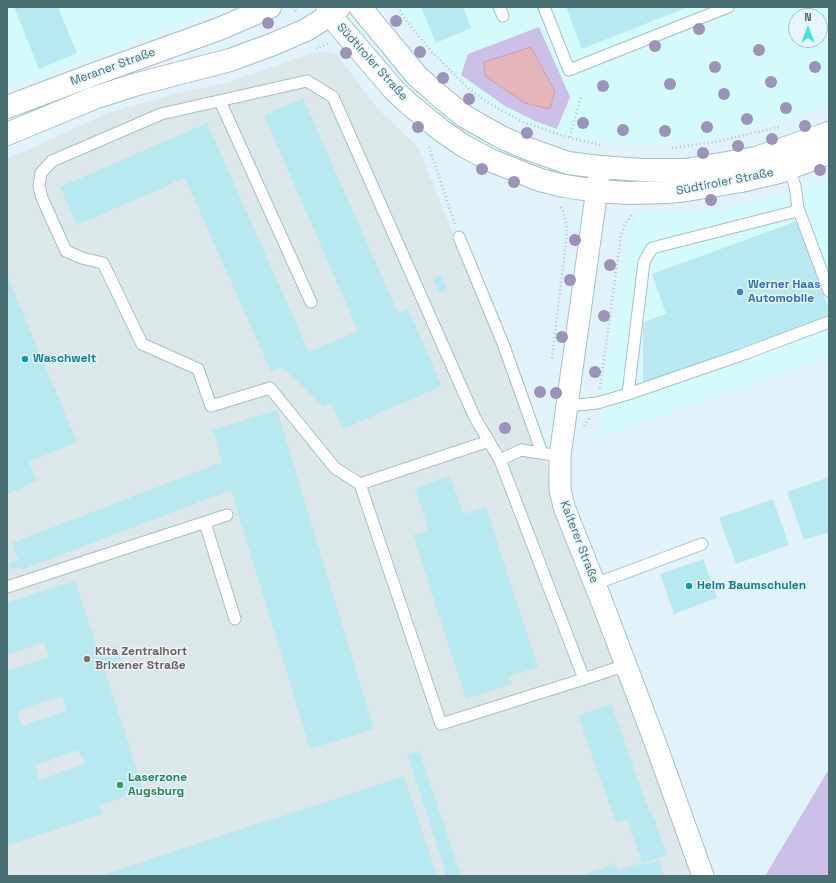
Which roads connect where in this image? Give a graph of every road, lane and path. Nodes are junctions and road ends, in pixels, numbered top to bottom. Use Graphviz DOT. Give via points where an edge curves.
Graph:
graph roads {
  1 [pos="270,7"];
  2 [pos="293,7"];
  3 [pos="360,7"];
  4 [pos="398,7"];
  5 [pos="544,7"];
  6 [pos="728,7"];
  7 [pos="332,10"];
  8 [pos="298,14"];
  9 [pos="219,30"];
  10 [pos="230,60"];
  11 [pos="100,72"];
  12 [pos="582,96"];
  13 [pos="94,98"];
  14 [pos="220,101"];
  15 [pos="7,106"];
  16 [pos="785,126"];
  17 [pos="13,131"];
  18 [pos="829,133"];
  19 [pos="570,138"];
  20 [pos="603,146"];
  21 [pos="429,147"];
  22 [pos="666,149"];
  23 [pos="829,153"];
  24 [pos="600,167"];
  25 [pos="789,168"];
  26 [pos="597,191"];
  27 [pos="556,202"];
  28 [pos="798,208"];
  29 [pos="634,212"];
  30 [pos="459,237"];
  31 [pos="829,291"];
  32 [pos="311,302"];
  33 [pos="829,322"];
  34 [pos="552,360"];
  35 [pos="600,391"];
  36 [pos="628,394"];
  37 [pos="566,406"];
  38 [pos="489,441"];
  39 [pos="551,454"];
  40 [pos="500,460"];
  41 [pos="360,484"];
  42 [pos="227,515"];
  43 [pos="205,523"];
  44 [pos="702,544"];
  45 [pos="594,584"];
  46 [pos="7,588"];
  47 [pos="234,619"];
  48 [pos="626,665"];
  49 [pos="584,679"];
  50 [pos="703,876"];
  1 -- 9 [label="main road, Meraner Straße"];
  2 -- 8 [label="path"];
  3 -- 24 [label="main road, Südtiroler Straße" via="417,76 464,116 501,137 532,150 568,163"];
  4 -- 19 [label="path" via="404,19 431,51 468,88 523,122"];
  5 -- 6 [label="lane" via="569,70"];
  7 -- 10 [label="main road, Meraner Straße" via="306,30"];
  7 -- 26 [label="main road, Südtiroler Straße" via="394,90 442,131 490,160 540,180"];
  9 -- 10 [label="main road"];
  9 -- 11 [label="main road, Meraner Straße"];
  10 -- 13 [label="main road, Meraner Straße"];
  11 -- 13 [label="main road"];
  11 -- 15 [label="main road, Meraner Straße"];
  12 -- 19 [label="path"];
  13 -- 17 [label="main road, Meraner Straße"];
  14 -- 32 [label="lane"];
  14 -- 38 [label="lane" via="307,81 333,97 475,418"];
  14 -- 41 [label="lane" via="161,114 52,161 41,173 39,186 42,198 66,251 103,263 142,344 198,369 211,406 270,388 335,468"];
  15 -- 17 [label="main road, Meraner Straße"];
  16 -- 22 [label="path" via="715,142"];
  18 -- 24 [label="main road, Südtiroler Straße" via="756,158 685,170"];
  19 -- 20 [label="path"];
  21 -- 30 [label="path"];
  23 -- 25 [label="main road, Südtiroler Straße"];
  24 -- 26 [label="street, Kalterer Straße"];
  25 -- 26 [label="main road, Südtiroler Straße" via="741,181 687,190 629,193"];
  25 -- 28 [label="lane"];
  26 -- 37 [label="street, Kalterer Straße"];
  27 -- 34 [label="path" via="563,211 567,233"];
  28 -- 31 [label="lane"];
  28 -- 36 [label="lane" via="780,216 652,248 644,262"];
  29 -- 35 [label="path" via="621,235"];
  30 -- 39 [label="lane"];
  33 -- 36 [label="lane"];
  36 -- 37 [label="lane" via="597,403"];
  37 -- 39 [label="street, Kalterer Straße"];
  38 -- 40 [label="lane"];
  38 -- 41 [label="lane"];
  39 -- 40 [label="lane" via="521,450"];
  39 -- 45 [label="street, Kalterer Straße" via="564,507"];
  40 -- 49 [label="lane"];
  41 -- 49 [label="lane" via="441,724"];
  42 -- 43 [label="lane"];
  43 -- 46 [label="lane"];
  43 -- 47 [label="lane"];
  44 -- 45 [label="lane"];
  45 -- 48 [label="street, Kalterer Straße"];
  48 -- 49 [label="lane"];
  48 -- 50 [label="street, Kalterer Straße"];
}
